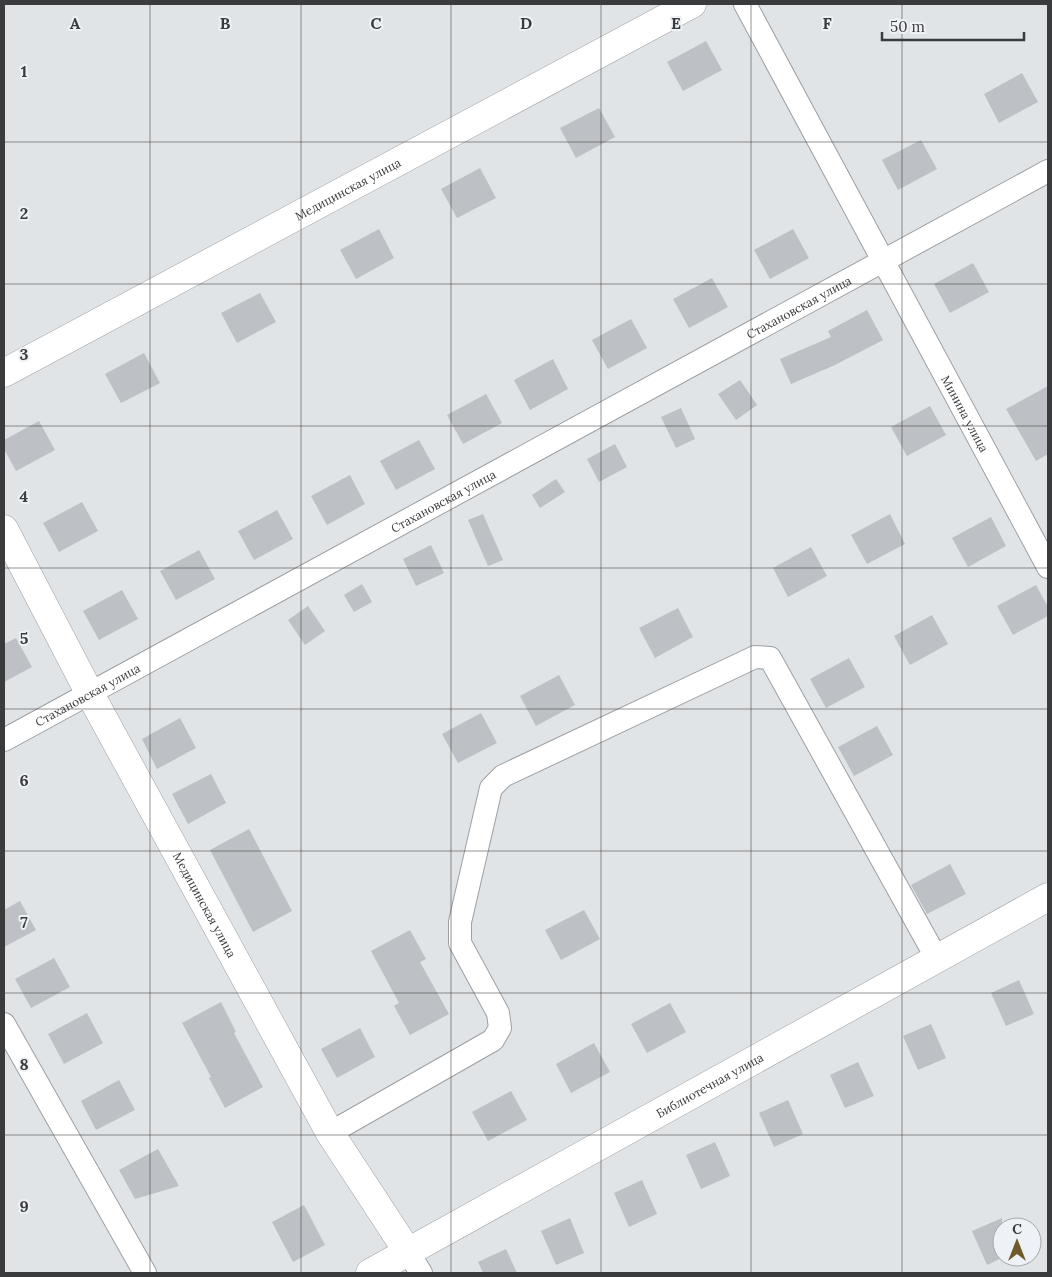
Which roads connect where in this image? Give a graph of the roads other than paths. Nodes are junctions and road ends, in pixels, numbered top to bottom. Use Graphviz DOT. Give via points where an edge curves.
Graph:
graph roads {
  1 [pos="692,4"];
  2 [pos="745,4"];
  3 [pos="1048,171"];
  4 [pos="883,261"];
  5 [pos="4,373"];
  6 [pos="4,529"];
  7 [pos="1048,567"];
  8 [pos="90,694"];
  9 [pos="4,740"];
  10 [pos="1048,897"];
  11 [pos="937,959"];
  12 [pos="4,1024"];
  13 [pos="330,1133"];
  14 [pos="414,1263"];
  15 [pos="145,1273"];
  16 [pos="370,1273"];
  1 -- 5 [label="street, Медицинская улица"];
  2 -- 4 [label="street, Минина улица"];
  3 -- 4 [label="street"];
  4 -- 7 [label="street, Минина улица"];
  4 -- 8 [label="street, Стахановская улица"];
  6 -- 8 [label="street, Медицинская улица"];
  8 -- 9 [label="street, Стахановская улица"];
  8 -- 13 [label="street, Медицинская улица"];
  10 -- 11 [label="street, Библиотечная улица"];
  11 -- 13 [label="street" via="770,658 755,657 502,776 491,788 460,922 460,943 498,1014 500,1028 493,1040"];
  11 -- 14 [label="street, Библиотечная улица"];
  12 -- 15 [label="street"];
  13 -- 14 [label="street, Медицинская улица"];
  14 -- 16 [label="street, Библиотечная улица"];
}
